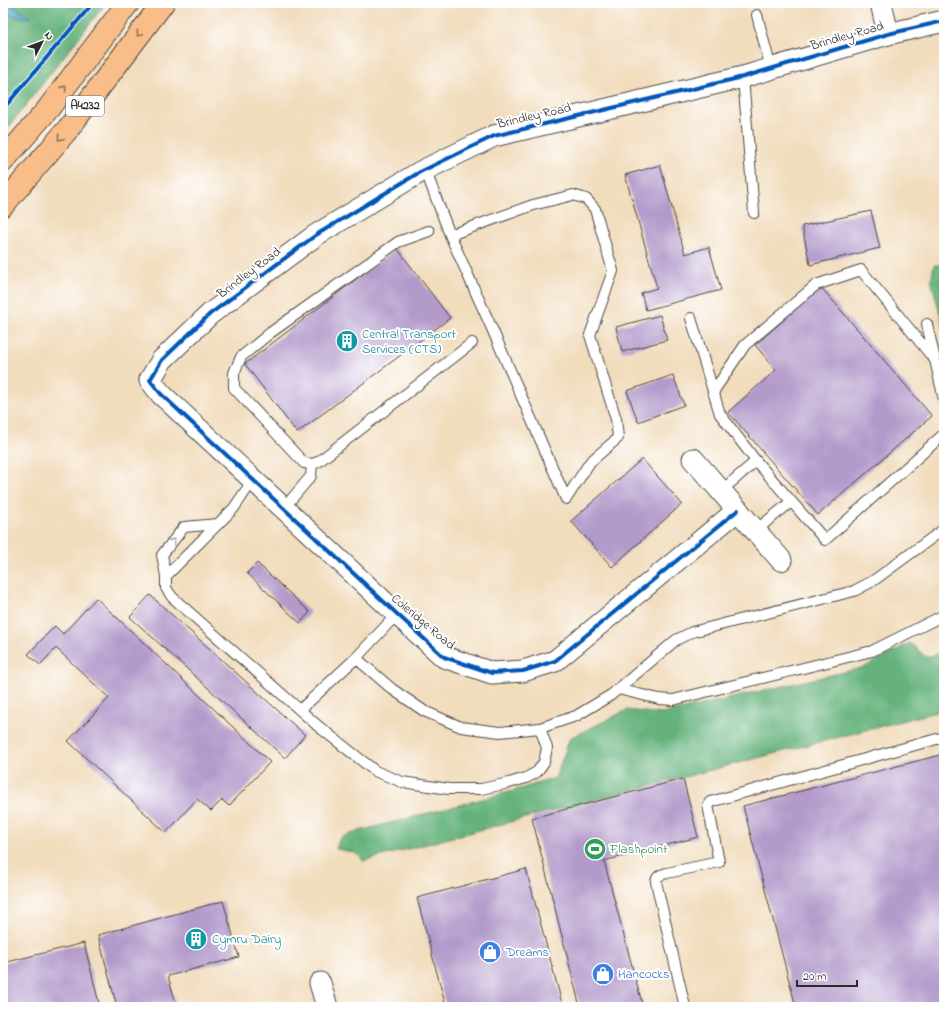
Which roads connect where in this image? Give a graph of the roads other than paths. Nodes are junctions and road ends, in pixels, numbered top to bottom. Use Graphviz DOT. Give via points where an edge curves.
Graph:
graph roads {
  1 [pos="128,3"];
  2 [pos="162,3"];
  3 [pos="880,3"];
  4 [pos="757,15"];
  5 [pos="944,21"];
  6 [pos="888,34"];
  7 [pos="771,69"];
  8 [pos="743,77"];
  9 [pos="3,161"];
  10 [pos="424,169"];
  11 [pos="3,205"];
  12 [pos="754,213"];
  13 [pos="429,231"];
  14 [pos="450,235"];
  15 [pos="691,318"];
  16 [pos="927,324"];
  17 [pos="472,343"];
  18 [pos="934,359"];
  19 [pos="150,380"];
  20 [pos="713,392"];
  21 [pos="944,400"];
  22 [pos="944,434"];
  23 [pos="693,459"];
  24 [pos="756,461"];
  25 [pos="312,464"];
  26 [pos="253,480"];
  27 [pos="722,491"];
  28 [pos="791,502"];
  29 [pos="284,508"];
  30 [pos="738,510"];
  31 [pos="218,524"];
  32 [pos="944,529"];
  33 [pos="756,530"];
  34 [pos="781,560"];
  35 [pos="166,576"];
  36 [pos="397,614"];
  37 [pos="944,614"];
  38 [pos="356,658"];
  39 [pos="618,688"];
  40 [pos="300,710"];
  41 [pos="540,728"];
  42 [pos="944,737"];
  43 [pos="320,983"];
  44 [pos="327,1007"];
  45 [pos="685,1007"];
  9 -- 1 [label="main road, A4232, one-way" via="48,109"];
  2 -- 11 [label="main road, A4232, one-way" via="68,129"];
  3 -- 6 [label="street"];
  4 -- 7 [label="lane"];
  5 -- 6 [label="street, Brindley Road"];
  6 -- 7 [label="street, Brindley Road"];
  7 -- 8 [label="street, Brindley Road"];
  8 -- 10 [label="street, Brindley Road" via="494,136"];
  8 -- 12 [label="lane"];
  10 -- 14 [label="lane"];
  10 -- 19 [label="street, Brindley Road" via="316,235 210,314 162,360"];
  13 -- 25 [label="lane" via="398,242 270,333 241,357 234,373 234,388 304,463"];
  14 -- 14 [label="lane" via="493,331 566,499 590,462 618,438 616,419 590,335 613,271 595,209 586,199 572,195"];
  15 -- 20 [label="lane"];
  16 -- 18 [label="lane"];
  17 -- 25 [label="lane" via="318,462"];
  18 -- 20 [label="lane" via="861,270 816,285 745,345"];
  18 -- 21 [label="lane"];
  19 -- 26 [label="street, Coleridge Road" via="161,394"];
  20 -- 24 [label="lane" via="720,414"];
  22 -- 28 [label="lane" via="825,540"];
  23 -- 27 [label="street"];
  24 -- 27 [label="lane"];
  24 -- 28 [label="lane"];
  25 -- 29 [label="lane" via="311,476"];
  26 -- 29 [label="street, Coleridge Road"];
  26 -- 31 [label="lane" via="234,508"];
  27 -- 30 [label="street"];
  28 -- 33 [label="lane"];
  29 -- 36 [label="street, Coleridge Road"];
  30 -- 33 [label="street"];
  30 -- 36 [label="street, Coleridge Road" via="555,661 523,671 492,673 444,657"];
  31 -- 35 [label="lane"];
  35 -- 31 [label="lane, one-way" via="162,555 184,527"];
  32 -- 39 [label="lane" via="874,580 854,591 692,632 676,640"];
  33 -- 34 [label="street"];
  35 -- 40 [label="lane" via="166,588 172,597"];
  36 -- 38 [label="lane"];
  37 -- 39 [label="lane" via="872,651 673,700 659,699"];
  38 -- 40 [label="lane"];
  38 -- 41 [label="lane" via="392,689 424,711 461,727 500,732"];
  39 -- 41 [label="lane" via="576,716"];
  40 -- 41 [label="lane" via="375,771 402,782 449,789 481,789 526,778 537,772 544,762 547,748"];
  42 -- 45 [label="lane" via="710,802 708,805 719,862 659,875 656,882"];
  43 -- 44 [label="street"];
}
